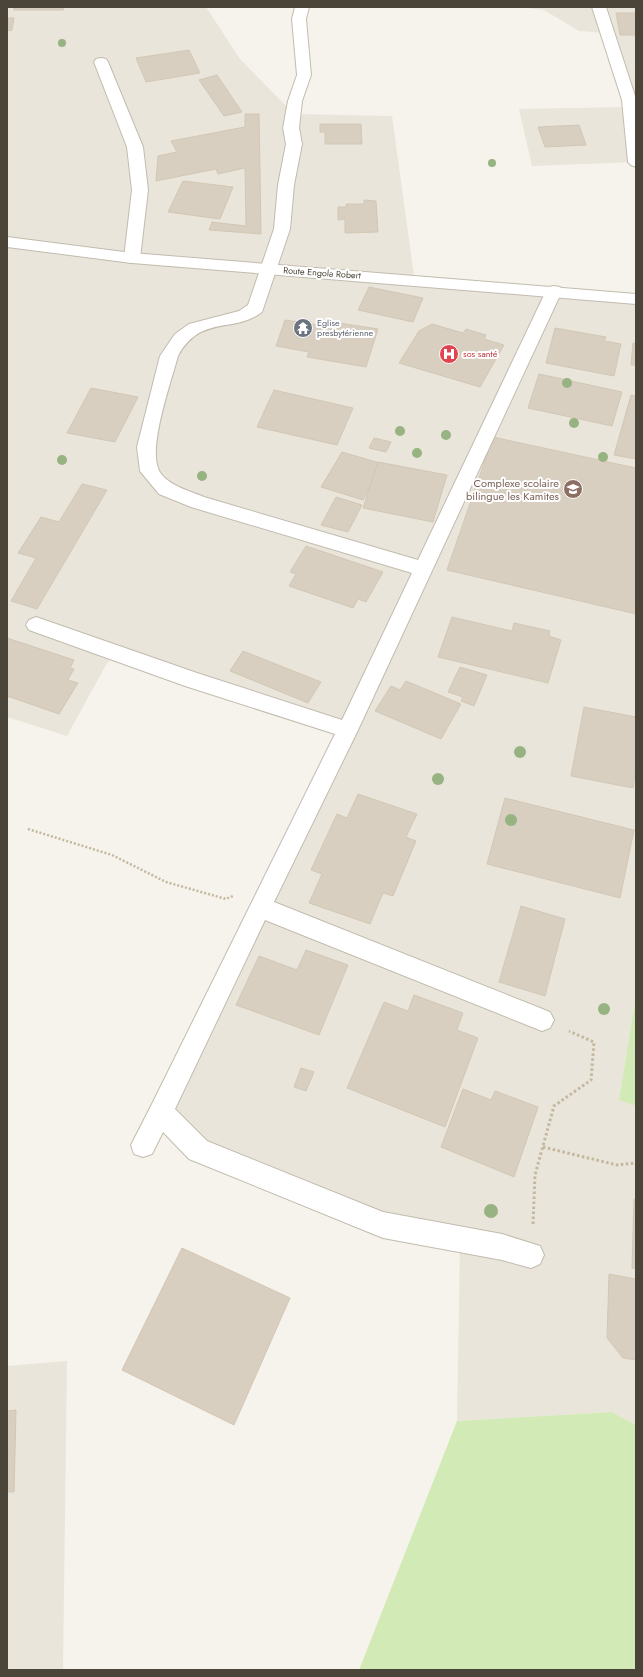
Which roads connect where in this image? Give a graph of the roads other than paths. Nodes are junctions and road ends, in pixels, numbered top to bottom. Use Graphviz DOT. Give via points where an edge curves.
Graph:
graph roads {
  1 [pos="302,7"];
  2 [pos="599,7"];
  3 [pos="100,62"];
  4 [pos="636,162"];
  5 [pos="8,242"];
  6 [pos="132,258"];
  7 [pos="268,270"];
  8 [pos="554,291"];
  9 [pos="636,299"];
  10 [pos="422,569"];
  11 [pos="36,625"];
  12 [pos="348,730"];
  13 [pos="260,907"];
  14 [pos="542,1020"];
  15 [pos="161,1112"];
  16 [pos="144,1145"];
  17 [pos="531,1255"];
  1 -- 7 [label="street" via="298,19 304,75 295,101 291,128 294,144 286,185 282,229"];
  2 -- 4 [label="street" via="629,100"];
  3 -- 6 [label="street" via="135,146 140,190"];
  5 -- 6 [label="street, Route Engola Robert"];
  6 -- 7 [label="street, Route Engola Robert"];
  7 -- 8 [label="street, Route Engola Robert"];
  7 -- 10 [label="street" via="256,308 252,312 194,327 181,336 173,346 146,447 149,472 166,489 198,502"];
  8 -- 9 [label="street, Route Engola Robert"];
  8 -- 10 [label="street"];
  10 -- 12 [label="street"];
  11 -- 12 [label="street" via="192,680"];
  12 -- 13 [label="street"];
  13 -- 14 [label="street"];
  13 -- 15 [label="street"];
  15 -- 16 [label="street"];
  15 -- 17 [label="street" via="198,1150 383,1225 502,1247"];
}
